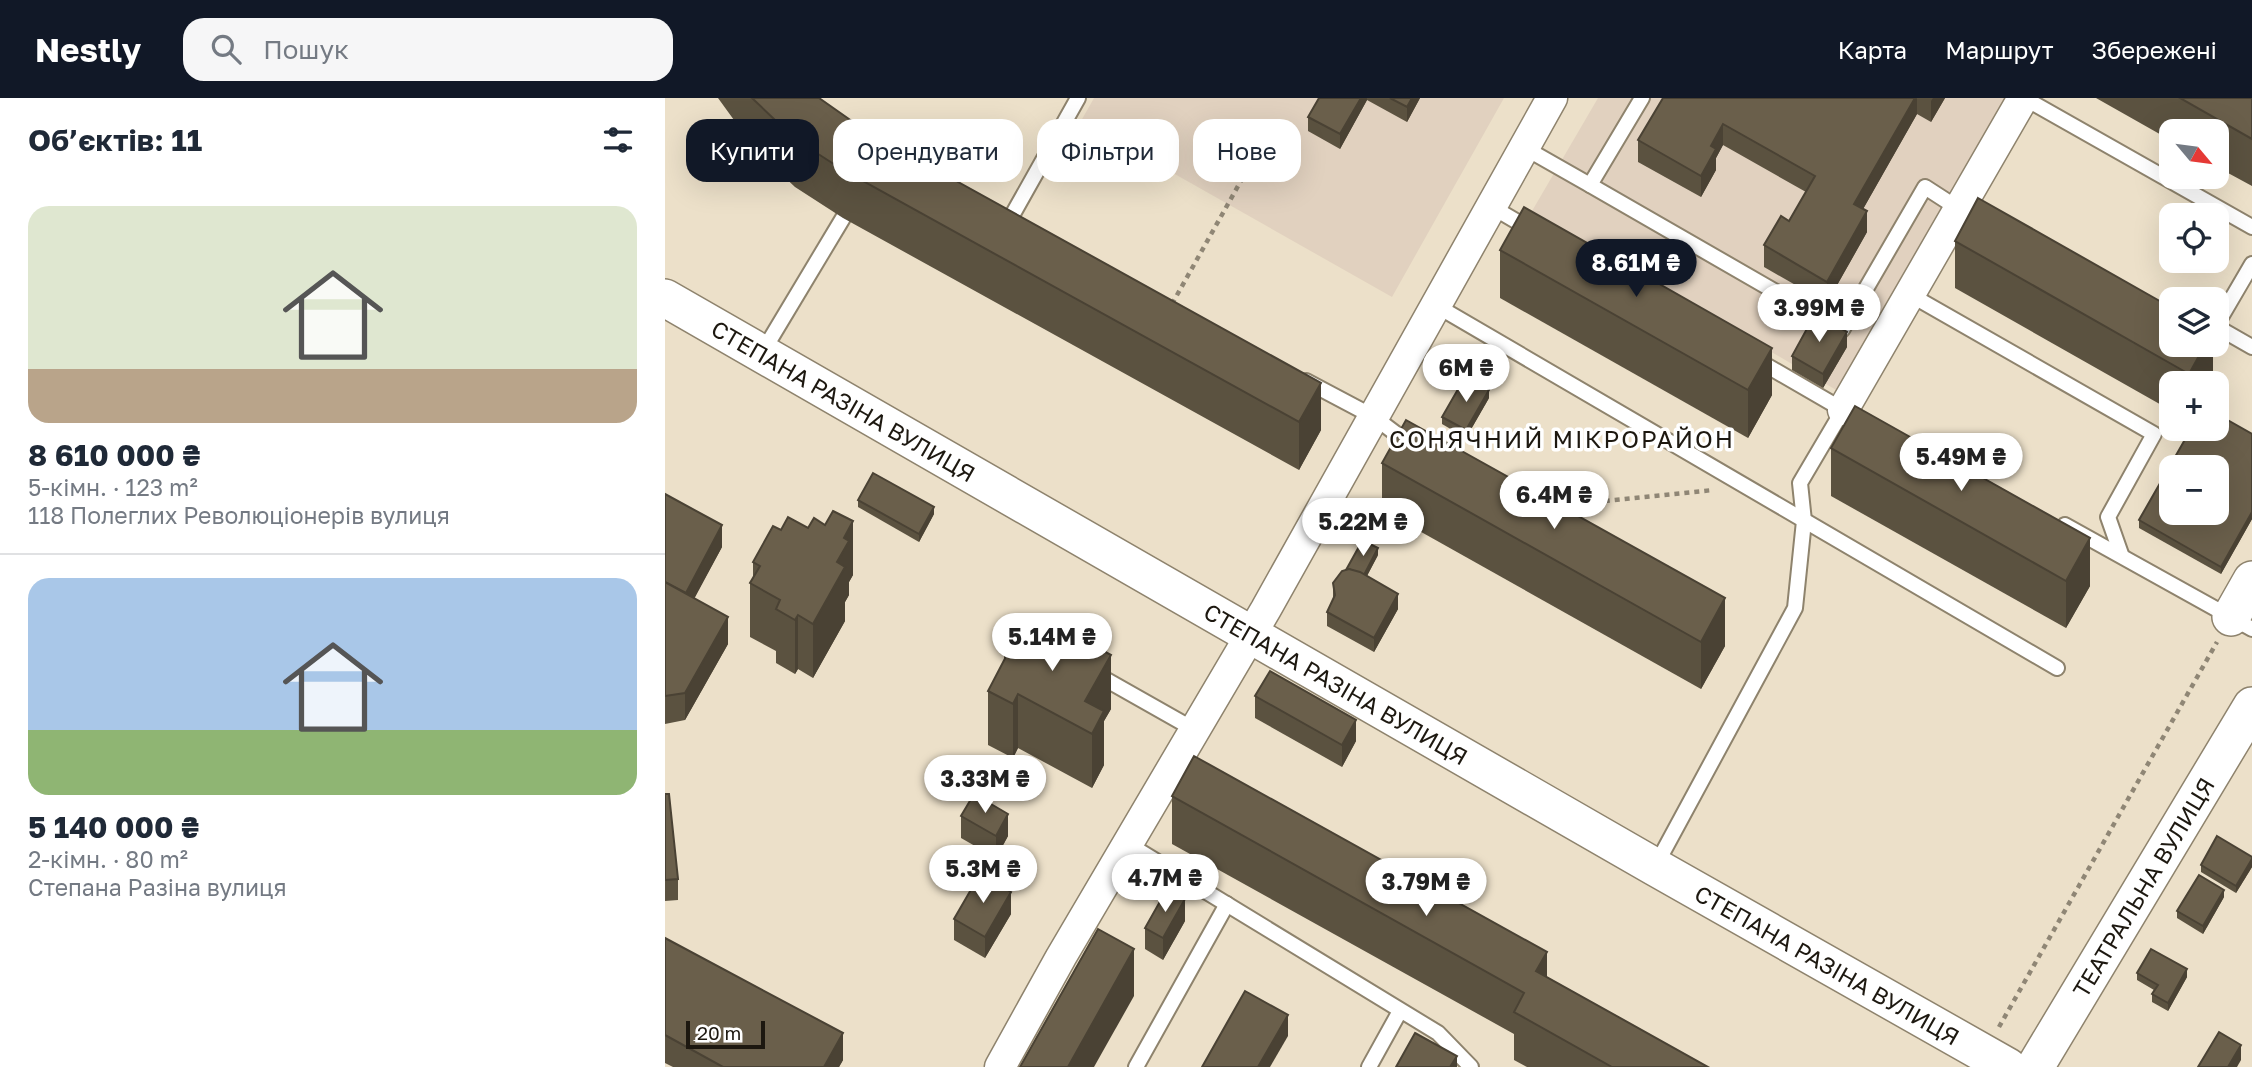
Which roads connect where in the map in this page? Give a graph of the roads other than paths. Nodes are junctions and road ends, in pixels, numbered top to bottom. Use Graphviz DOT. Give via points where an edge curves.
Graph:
graph roads {
  1 [pos="1078,98"];
  2 [pos="1552,98"];
  3 [pos="1642,98"];
  4 [pos="2023,98"];
  5 [pos="1525,148"];
  6 [pos="1590,184"];
  7 [pos="1492,207"];
  8 [pos="1959,209"];
  9 [pos="843,218"];
  10 [pos="1009,221"];
  11 [pos="2252,227"];
  12 [pos="1540,235"];
  13 [pos="2252,264"];
  14 [pos="1909,294"];
  15 [pos="665,298"];
  16 [pos="2229,305"];
  17 [pos="1437,306"];
  18 [pos="2229,333"];
  19 [pos="2252,347"];
  20 [pos="762,353"];
  21 [pos="1746,354"];
  22 [pos="1290,372"];
  23 [pos="1849,413"];
  24 [pos="1374,418"];
  25 [pos="1422,454"];
  26 [pos="2048,517"];
  27 [pos="1804,521"];
  28 [pos="2121,554"];
  29 [pos="2252,580"];
  30 [pos="2242,623"];
  31 [pos="1251,635"];
  32 [pos="1086,668"];
  33 [pos="2057,668"];
  34 [pos="2252,706"];
  35 [pos="1195,730"];
  36 [pos="1128,844"];
  37 [pos="1655,867"];
  38 [pos="1227,904"];
  39 [pos="1400,1011"];
  40 [pos="1996,1060"];
  41 [pos="1000,1067"];
  42 [pos="1136,1067"];
  43 [pos="1369,1067"];
  44 [pos="1471,1067"];
  45 [pos="2035,1067"];
  1 -- 10 [label="lane"];
  2 -- 5 [label="street"];
  3 -- 6 [label="lane"];
  4 -- 8 [label="street"];
  4 -- 11 [label="lane"];
  5 -- 6 [label="lane"];
  5 -- 7 [label="street"];
  6 -- 8 [label="lane" via="1842,330 1926,187"];
  7 -- 12 [label="lane"];
  7 -- 17 [label="street"];
  8 -- 14 [label="street"];
  9 -- 20 [label="lane"];
  13 -- 16 [label="lane"];
  14 -- 23 [label="street"];
  14 -- 28 [label="lane" via="2154,435 2108,517"];
  15 -- 20 [label="street, СТЕПАНА РАЗІНА ВУЛИЦЯ"];
  17 -- 24 [label="street"];
  17 -- 27 [label="lane"];
  18 -- 19 [label="lane"];
  20 -- 31 [label="street, СТЕПАНА РАЗІНА ВУЛИЦЯ"];
  21 -- 23 [label="lane"];
  22 -- 24 [label="lane"];
  23 -- 27 [label="lane" via="1800,483"];
  24 -- 25 [label="lane"];
  24 -- 31 [label="street"];
  26 -- 28 [label="lane"];
  27 -- 33 [label="lane"];
  27 -- 37 [label="lane" via="1795,608"];
  28 -- 30 [label="lane"];
  29 -- 30 [label="street"];
  31 -- 35 [label="street"];
  31 -- 37 [label="street, СТЕПАНА РАЗІНА ВУЛИЦЯ"];
  32 -- 35 [label="lane"];
  34 -- 45 [label="street, ТЕАТРАЛЬНА ВУЛИЦЯ"];
  35 -- 36 [label="street"];
  36 -- 38 [label="lane"];
  36 -- 41 [label="street"];
  37 -- 40 [label="street, СТЕПАНА РАЗІНА ВУЛИЦЯ"];
  38 -- 39 [label="lane"];
  38 -- 42 [label="lane"];
  39 -- 43 [label="lane"];
  39 -- 44 [label="lane" via="1438,1032"];
}
